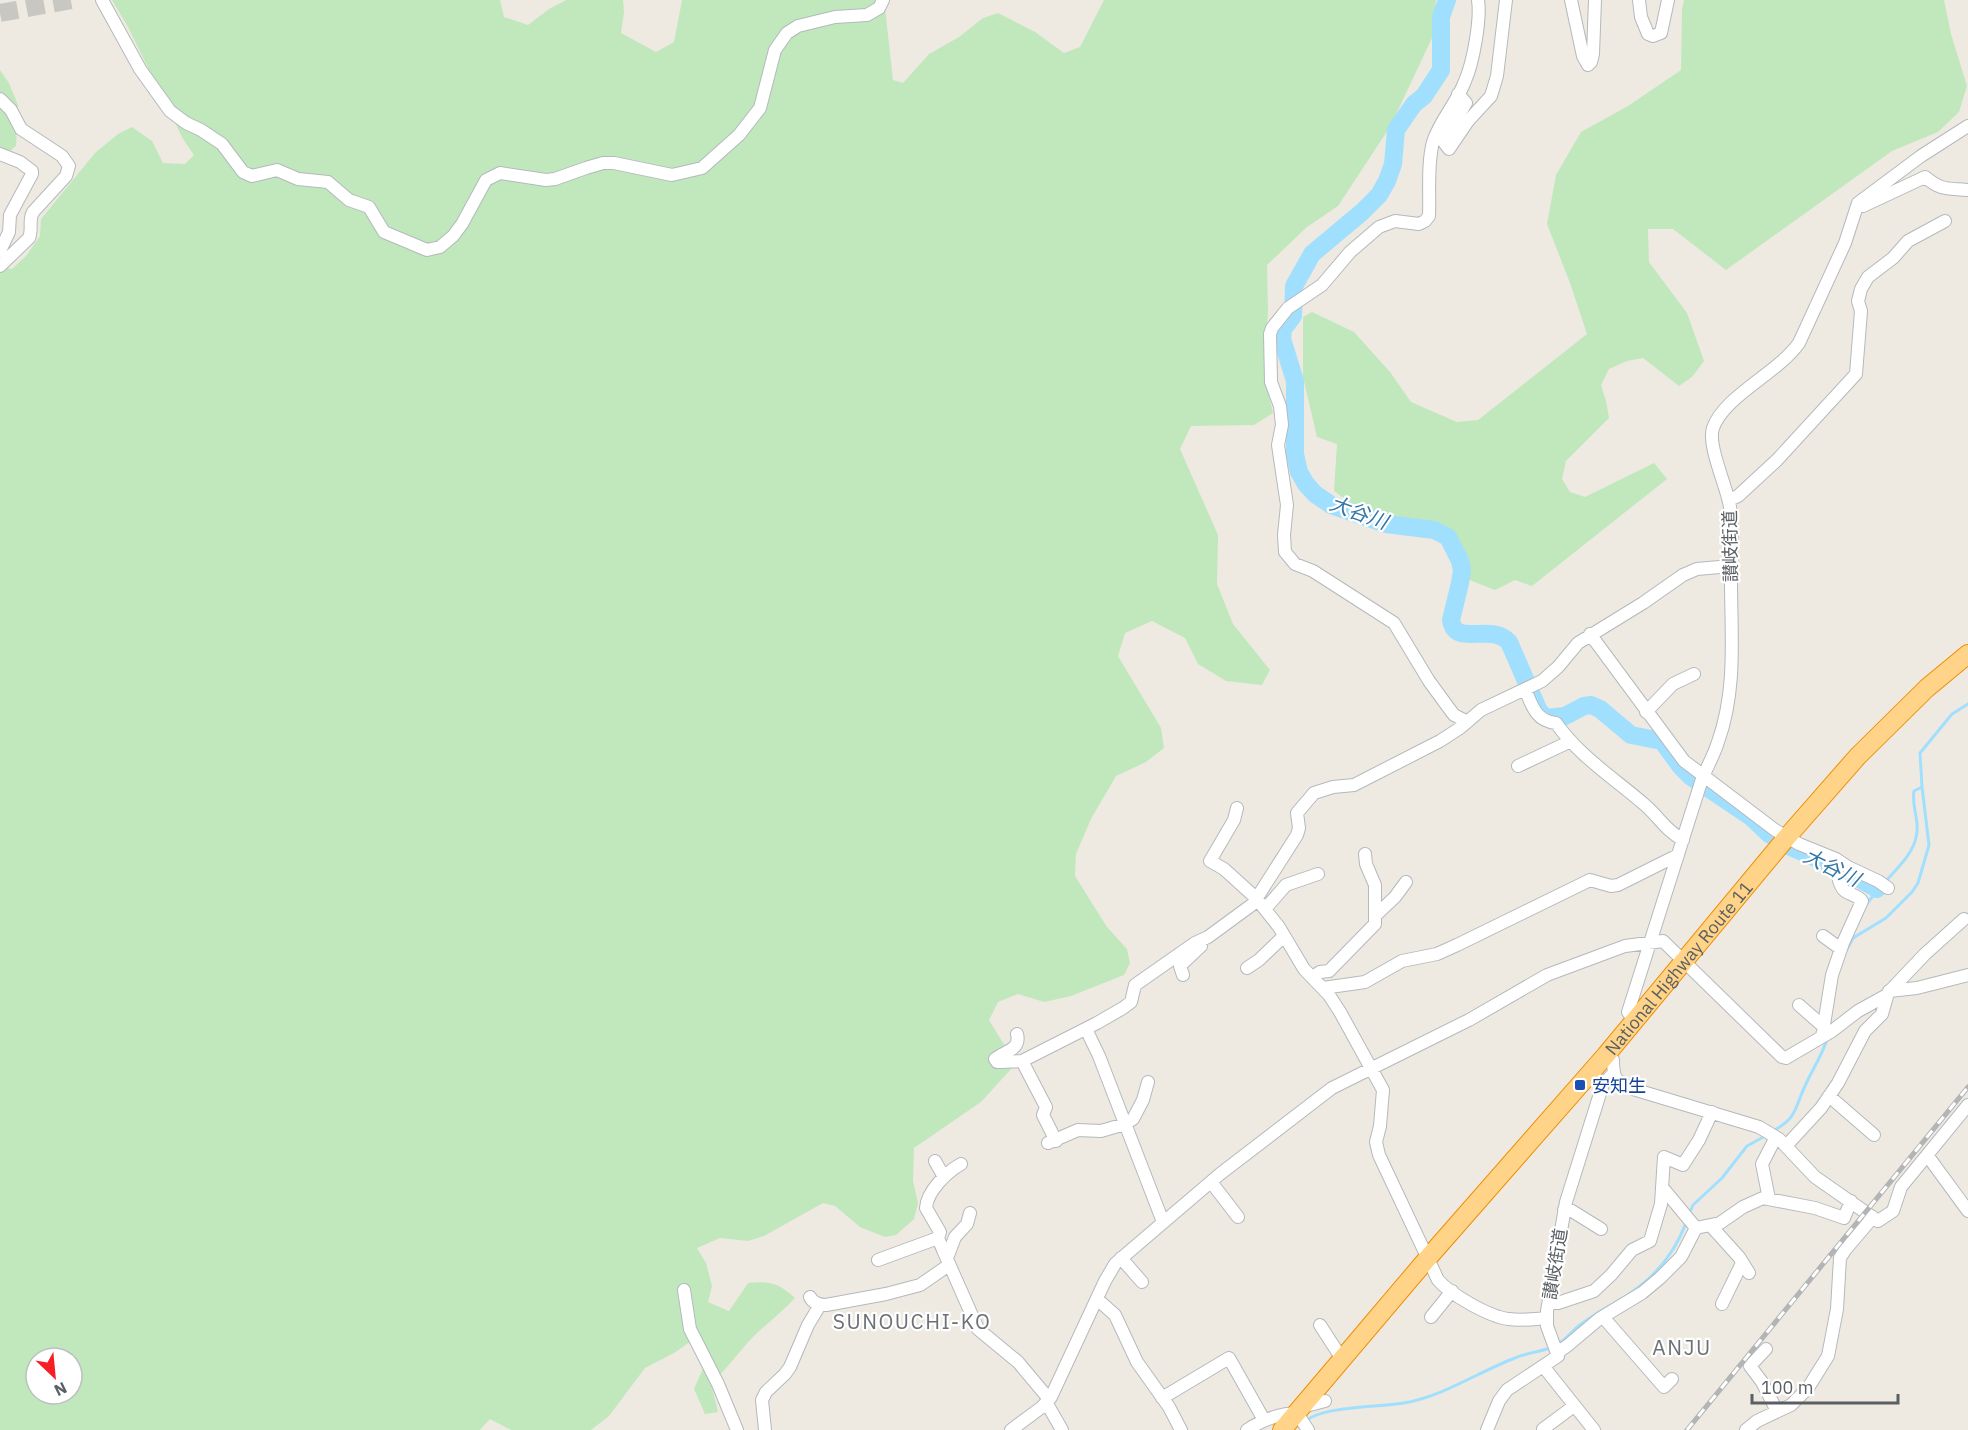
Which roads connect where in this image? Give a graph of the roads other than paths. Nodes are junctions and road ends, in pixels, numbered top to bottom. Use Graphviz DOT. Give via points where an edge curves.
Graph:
graph roads {
  1 [pos="102,0"];
  2 [pos="883,0"];
  3 [pos="1478,0"];
  4 [pos="1506,0"];
  5 [pos="1571,0"];
  6 [pos="1595,0"];
  7 [pos="1639,0"];
  8 [pos="1668,0"];
  9 [pos="1458,94"];
  10 [pos="0,99"];
  11 [pos="1968,126"];
  12 [pos="0,154"];
  13 [pos="1968,190"];
  14 [pos="1856,210"];
  15 [pos="1945,221"];
  16 [pos="0,251"];
  17 [pos="0,266"];
  18 [pos="1729,500"];
  19 [pos="1731,566"];
  20 [pos="1590,634"];
  21 [pos="1968,654"];
  22 [pos="1694,674"];
  23 [pos="1525,689"];
  24 [pos="1646,712"];
  25 [pos="1466,721"];
  26 [pos="1571,741"];
  27 [pos="1518,766"];
  28 [pos="1701,781"];
  29 [pos="1237,808"];
  30 [pos="1787,837"];
  31 [pos="1683,840"];
  32 [pos="1365,854"];
  33 [pos="1678,855"];
  34 [pos="1836,859"];
  35 [pos="1290,869"];
  36 [pos="1318,874"];
  37 [pos="1406,882"];
  38 [pos="1888,888"];
  39 [pos="1256,898"];
  40 [pos="1265,909"];
  41 [pos="1376,915"];
  42 [pos="1964,919"];
  43 [pos="1284,936"];
  44 [pos="1823,936"];
  45 [pos="1202,939"];
  46 [pos="1648,944"];
  47 [pos="1841,949"];
  48 [pos="1684,962"];
  49 [pos="1247,968"];
  50 [pos="1183,975"];
  51 [pos="1968,975"];
  52 [pos="1312,977"];
  53 [pos="1323,988"];
  54 [pos="1888,993"];
  55 [pos="1799,1005"];
  56 [pos="1634,1022"];
  57 [pos="1086,1029"];
  58 [pos="1823,1032"];
  59 [pos="1017,1034"];
  60 [pos="1606,1055"];
  61 [pos="1022,1061"];
  62 [pos="1371,1069"];
  63 [pos="1613,1074"];
  64 [pos="1148,1082"];
  65 [pos="1829,1096"];
  66 [pos="1968,1105"];
  67 [pos="1712,1112"];
  68 [pos="1125,1124"];
  69 [pos="1874,1135"];
  70 [pos="1776,1137"];
  71 [pos="1786,1146"];
  72 [pos="1927,1155"];
  73 [pos="935,1161"];
  74 [pos="961,1164"];
  75 [pos="944,1177"];
  76 [pos="1211,1182"];
  77 [pos="1662,1187"];
  78 [pos="1769,1199"];
  79 [pos="1851,1201"];
  80 [pos="1564,1210"];
  81 [pos="1968,1211"];
  82 [pos="970,1213"];
  83 [pos="1238,1217"];
  84 [pos="1873,1217"];
  85 [pos="1163,1222"];
  86 [pos="1711,1226"];
  87 [pos="1696,1228"];
  88 [pos="1601,1229"];
  89 [pos="938,1238"];
  90 [pos="1121,1258"];
  91 [pos="1427,1259"];
  92 [pos="878,1260"];
  93 [pos="948,1262"];
  94 [pos="1142,1282"];
  95 [pos="684,1290"];
  96 [pos="1452,1291"];
  97 [pos="810,1297"];
  98 [pos="1097,1299"];
  99 [pos="1549,1304"];
  100 [pos="1722,1304"];
  101 [pos="820,1305"];
  102 [pos="1431,1317"];
  103 [pos="1603,1317"];
  104 [pos="1547,1318"];
  105 [pos="1320,1325"];
  106 [pos="1766,1349"];
  107 [pos="1558,1352"];
  108 [pos="1342,1359"];
  109 [pos="1543,1366"];
  110 [pos="1672,1379"];
  111 [pos="1162,1398"];
  112 [pos="1047,1401"];
  113 [pos="1325,1401"];
  114 [pos="1574,1406"];
  115 [pos="1299,1410"];
  116 [pos="1777,1411"];
  117 [pos="1264,1420"];
  118 [pos="1543,1429"];
  119 [pos="737,1430"];
  120 [pos="765,1430"];
  121 [pos="1011,1430"];
  122 [pos="1062,1430"];
  123 [pos="1181,1430"];
  124 [pos="1247,1430"];
  125 [pos="1282,1430"];
  126 [pos="1308,1430"];
  127 [pos="1487,1430"];
  128 [pos="1594,1430"];
  129 [pos="1746,1430"];
  1 -- 2 [label="street" via="140,69 170,111 222,144 243,172 252,176 277,170 298,179 328,182 349,200 369,207 384,232 427,249 446,244 486,180 500,172 546,180 603,163 672,175 702,168 739,135 760,108 775,51 787,33 798,26 836,17 867,15 879,8"];
  3 -- 9 [label="street" via="1476,37"];
  4 -- 9 [label="street" via="1491,96 1449,149 1443,141 1466,103"];
  5 -- 6 [label="street" via="1588,65 1593,54"];
  7 -- 8 [label="street" via="1643,23 1653,36 1661,33"];
  9 -- 25 [label="street" via="1433,144 1429,216 1419,224 1388,223 1368,236 1322,285 1288,308 1272,328 1269,340 1272,382 1282,425 1278,446 1287,506 1285,552 1294,564 1394,623 1429,681 1454,715"];
  10 -- 17 [label="street" via="21,129 63,156 69,166 66,176 33,212 29,238"];
  11 -- 14 [label="street, 讃岐街道" via="1870,193"];
  12 -- 16 [label="street" via="27,166 32,174 10,215 9,232"];
  13 -- 14 [label="street" via="1944,190 1925,177"];
  14 -- 18 [label="street, 讃岐街道" via="1832,274 1799,343 1729,405 1715,424 1711,440"];
  15 -- 18 [label="street" via="1908,242 1868,277 1858,301 1861,312 1856,374 1777,460"];
  18 -- 19 [label="street, 讃岐街道"];
  19 -- 20 [label="street" via="1708,567 1683,575"];
  19 -- 28 [label="street, 讃岐街道" via="1732,679 1718,742"];
  20 -- 23 [label="street" via="1542,681"];
  20 -- 24 [label="street"];
  21 -- 30 [label="highway, National Highway Route 11" via="1880,733"];
  22 -- 24 [label="street" via="1673,684"];
  23 -- 25 [label="street"];
  23 -- 26 [label="street" via="1536,714 1556,723"];
  24 -- 28 [label="street"];
  25 -- 35 [label="street" via="1440,741 1354,785 1314,793 1297,813 1299,828"];
  26 -- 27 [label="street"];
  26 -- 31 [label="street"];
  28 -- 30 [label="street"];
  28 -- 31 [label="street, 讃岐街道"];
  29 -- 39 [label="street" via="1210,861"];
  30 -- 34 [label="street"];
  30 -- 48 [label="highway, National Highway Route 11"];
  31 -- 33 [label="street, 讃岐街道"];
  32 -- 41 [label="street" via="1375,885"];
  33 -- 46 [label="street, 讃岐街道"];
  33 -- 53 [label="street" via="1618,885 1590,880 1437,954 1402,960 1365,982"];
  34 -- 38 [label="street"];
  34 -- 47 [label="street" via="1841,887 1862,901"];
  35 -- 36 [label="street"];
  35 -- 39 [label="street"];
  35 -- 40 [label="street" via="1286,885"];
  37 -- 41 [label="street"];
  39 -- 40 [label="street"];
  39 -- 45 [label="street"];
  40 -- 43 [label="street"];
  41 -- 52 [label="street" via="1375,924 1329,971"];
  42 -- 54 [label="street"];
  43 -- 49 [label="street"];
  43 -- 52 [label="street"];
  44 -- 47 [label="street"];
  45 -- 50 [label="street" via="1202,945 1180,966"];
  45 -- 57 [label="street" via="1135,985 1131,1002"];
  46 -- 48 [label="street" via="1662,941"];
  46 -- 56 [label="street, 讃岐街道" via="1628,1012"];
  46 -- 62 [label="street" via="1624,946 1547,975"];
  47 -- 58 [label="street" via="1828,990"];
  48 -- 56 [label="highway, National Highway Route 11"];
  48 -- 58 [label="street" via="1782,1057 1790,1057"];
  51 -- 54 [label="street"];
  52 -- 53 [label="street"];
  53 -- 62 [label="street"];
  54 -- 58 [label="street"];
  54 -- 65 [label="street" via="1882,1014 1865,1031"];
  55 -- 58 [label="street"];
  56 -- 60 [label="highway, National Highway Route 11"];
  57 -- 61 [label="street"];
  57 -- 68 [label="street"];
  59 -- 61 [label="street" via="1015,1047 995,1059"];
  60 -- 63 [label="street" via="1613,1060"];
  60 -- 91 [label="highway, National Highway Route 11"];
  61 -- 68 [label="street" via="1046,1107 1043,1115 1052,1142 1078,1130 1101,1131"];
  62 -- 76 [label="street" via="1319,1097"];
  62 -- 91 [label="street" via="1383,1090 1376,1142 1379,1155"];
  63 -- 67 [label="street" via="1618,1082 1633,1089"];
  63 -- 80 [label="street, 讃岐街道" via="1603,1084"];
  64 -- 68 [label="street" via="1133,1119"];
  65 -- 69 [label="street"];
  65 -- 71 [label="street"];
  66 -- 72 [label="street"];
  67 -- 70 [label="street" via="1759,1127"];
  67 -- 77 [label="street" via="1683,1165 1664,1157"];
  68 -- 85 [label="street"];
  70 -- 71 [label="street"];
  70 -- 78 [label="street" via="1762,1164"];
  71 -- 79 [label="street" via="1815,1177"];
  72 -- 81 [label="street"];
  72 -- 84 [label="street" via="1901,1187 1893,1211 1878,1221"];
  73 -- 75 [label="street"];
  74 -- 75 [label="street"];
  75 -- 89 [label="street" via="926,1203 940,1232"];
  76 -- 83 [label="street"];
  76 -- 85 [label="street"];
  77 -- 87 [label="street"];
  77 -- 99 [label="street" via="1650,1241 1632,1250 1593,1290"];
  78 -- 79 [label="street" via="1844,1218"];
  78 -- 86 [label="street" via="1757,1199"];
  79 -- 84 [label="street"];
  80 -- 88 [label="street"];
  80 -- 99 [label="street, 讃岐街道"];
  82 -- 93 [label="street" via="967,1224 955,1238"];
  84 -- 116 [label="street" via="1840,1258 1837,1309 1828,1356 1802,1394"];
  85 -- 90 [label="street"];
  86 -- 87 [label="street"];
  86 -- 100 [label="street" via="1746,1268"];
  87 -- 103 [label="street" via="1681,1257 1660,1278"];
  89 -- 92 [label="street"];
  89 -- 93 [label="street"];
  90 -- 94 [label="street"];
  90 -- 98 [label="street"];
  91 -- 96 [label="street" via="1438,1280"];
  91 -- 108 [label="highway, National Highway Route 11"];
  93 -- 101 [label="street" via="920,1284 859,1300"];
  93 -- 112 [label="street" via="978,1329 1018,1362"];
  95 -- 119 [label="street" via="690,1329"];
  96 -- 102 [label="street"];
  96 -- 104 [label="street" via="1500,1318"];
  97 -- 101 [label="street"];
  98 -- 111 [label="street" via="1115,1315 1137,1362"];
  98 -- 112 [label="street"];
  99 -- 104 [label="street, 讃岐街道"];
  101 -- 120 [label="street" via="785,1374 762,1400"];
  103 -- 107 [label="street"];
  103 -- 110 [label="street" via="1664,1387"];
  104 -- 107 [label="street, 讃岐街道"];
  105 -- 108 [label="street"];
  106 -- 116 [label="street" via="1750,1366"];
  107 -- 109 [label="street"];
  108 -- 115 [label="highway, National Highway Route 11"];
  109 -- 114 [label="street"];
  109 -- 127 [label="street" via="1503,1394"];
  111 -- 117 [label="street" via="1229,1358"];
  111 -- 123 [label="street"];
  112 -- 121 [label="street"];
  112 -- 122 [label="street"];
  113 -- 115 [label="street"];
  114 -- 118 [label="street"];
  114 -- 128 [label="street"];
  115 -- 117 [label="street"];
  115 -- 125 [label="highway, National Highway Route 11"];
  115 -- 126 [label="street"];
  116 -- 129 [label="street"];
  117 -- 124 [label="street"];
}
